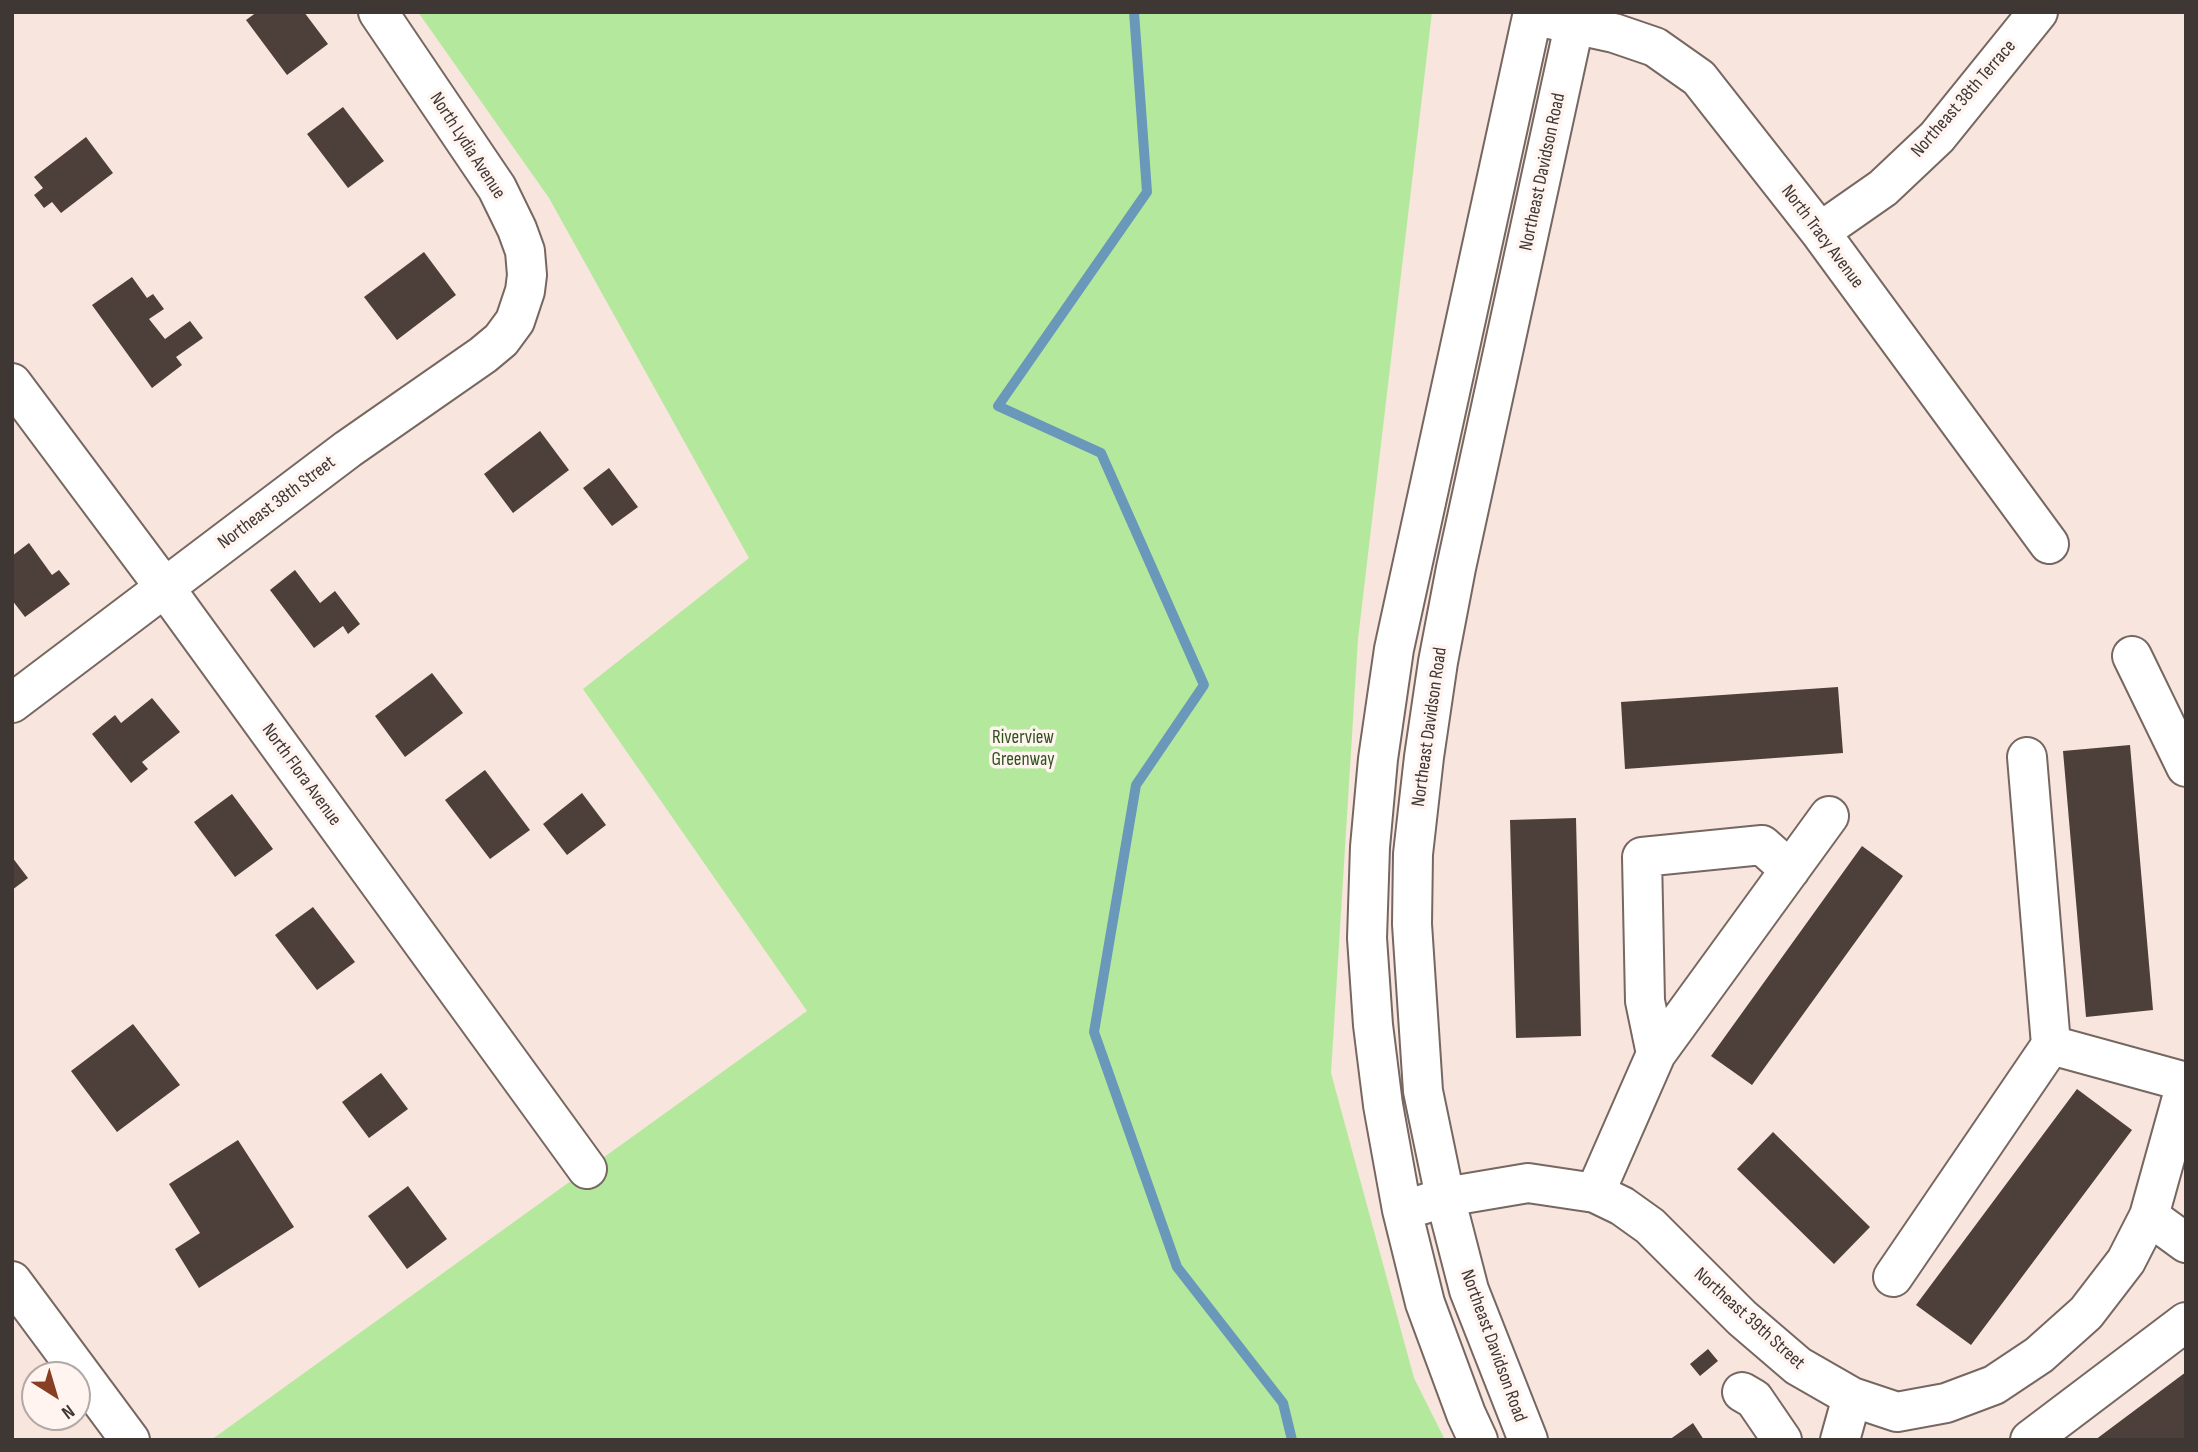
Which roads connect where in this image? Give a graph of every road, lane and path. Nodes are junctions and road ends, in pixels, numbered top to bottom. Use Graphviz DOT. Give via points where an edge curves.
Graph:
graph roads {
  1 [pos="378,12"];
  2 [pos="2038,12"];
  3 [pos="1532,14"];
  4 [pos="1576,18"];
  5 [pos="1820,232"];
  6 [pos="525,291"];
  7 [pos="12,383"];
  8 [pos="2049,544"];
  9 [pos="165,589"];
  10 [pos="2132,656"];
  11 [pos="12,703"];
  12 [pos="2026,757"];
  13 [pos="2186,767"];
  14 [pos="1829,816"];
  15 [pos="1790,870"];
  16 [pos="2051,1045"];
  17 [pos="1656,1054"];
  18 [pos="2186,1083"];
  19 [pos="587,1169"];
  20 [pos="1595,1193"];
  21 [pos="1446,1197"];
  22 [pos="1402,1210"];
  23 [pos="2149,1216"];
  24 [pos="2186,1243"];
  25 [pos="1893,1277"];
  26 [pos="12,1281"];
  27 [pos="2186,1322"];
  28 [pos="1742,1392"];
  29 [pos="1852,1397"];
  30 [pos="130,1440"];
  31 [pos="1478,1440"];
  32 [pos="1528,1440"];
  33 [pos="1782,1440"];
  34 [pos="1840,1440"];
  35 [pos="2031,1440"];
  1 -- 6 [label="street, North Lydia Avenue" via="497,188 525,251"];
  2 -- 5 [label="street, Northeast 38th Terrace" via="1937,137 1883,188"];
  3 -- 4 [label="street, North Tracy Avenue"];
  3 -- 22 [label="street" via="1412,557 1377,760 1367,939 1378,1065"];
  4 -- 5 [label="street, North Tracy Avenue" via="1655,47 1699,78"];
  4 -- 21 [label="street, Northeast Davidson Road" via="1456,568 1422,769 1412,923 1423,1091"];
  5 -- 8 [label="street, North Tracy Avenue"];
  6 -- 9 [label="street, Northeast 38th Street" via="515,321 501,340 348,449"];
  7 -- 9 [label="street, North Flora Avenue"];
  9 -- 11 [label="street, Northeast 38th Street"];
  9 -- 19 [label="street, North Flora Avenue"];
  10 -- 13 [label="street"];
  12 -- 16 [label="street"];
  14 -- 15 [label="street"];
  15 -- 17 [label="street"];
  15 -- 17 [label="street" via="1762,845 1642,857 1645,1001"];
  16 -- 18 [label="street"];
  16 -- 25 [label="street"];
  17 -- 20 [label="street"];
  18 -- 23 [label="street, Northeast 39th Street"];
  20 -- 21 [label="street, Northeast 39th Street" via="1528,1183"];
  20 -- 29 [label="street, Northeast 39th Street" via="1650,1226 1742,1318 1798,1366"];
  21 -- 22 [label="street, Northeast 39th Street"];
  21 -- 32 [label="street, Northeast Davidson Road" via="1469,1290"];
  22 -- 31 [label="street" via="1425,1303"];
  23 -- 24 [label="street"];
  23 -- 29 [label="street, Northeast 39th Street" via="2126,1261 2086,1313 2039,1355 1994,1385 1946,1403 1898,1412"];
  26 -- 30 [label="street"];
  27 -- 35 [label="street"];
  28 -- 33 [label="street" via="1754,1399"];
  29 -- 34 [label="street"];
}
